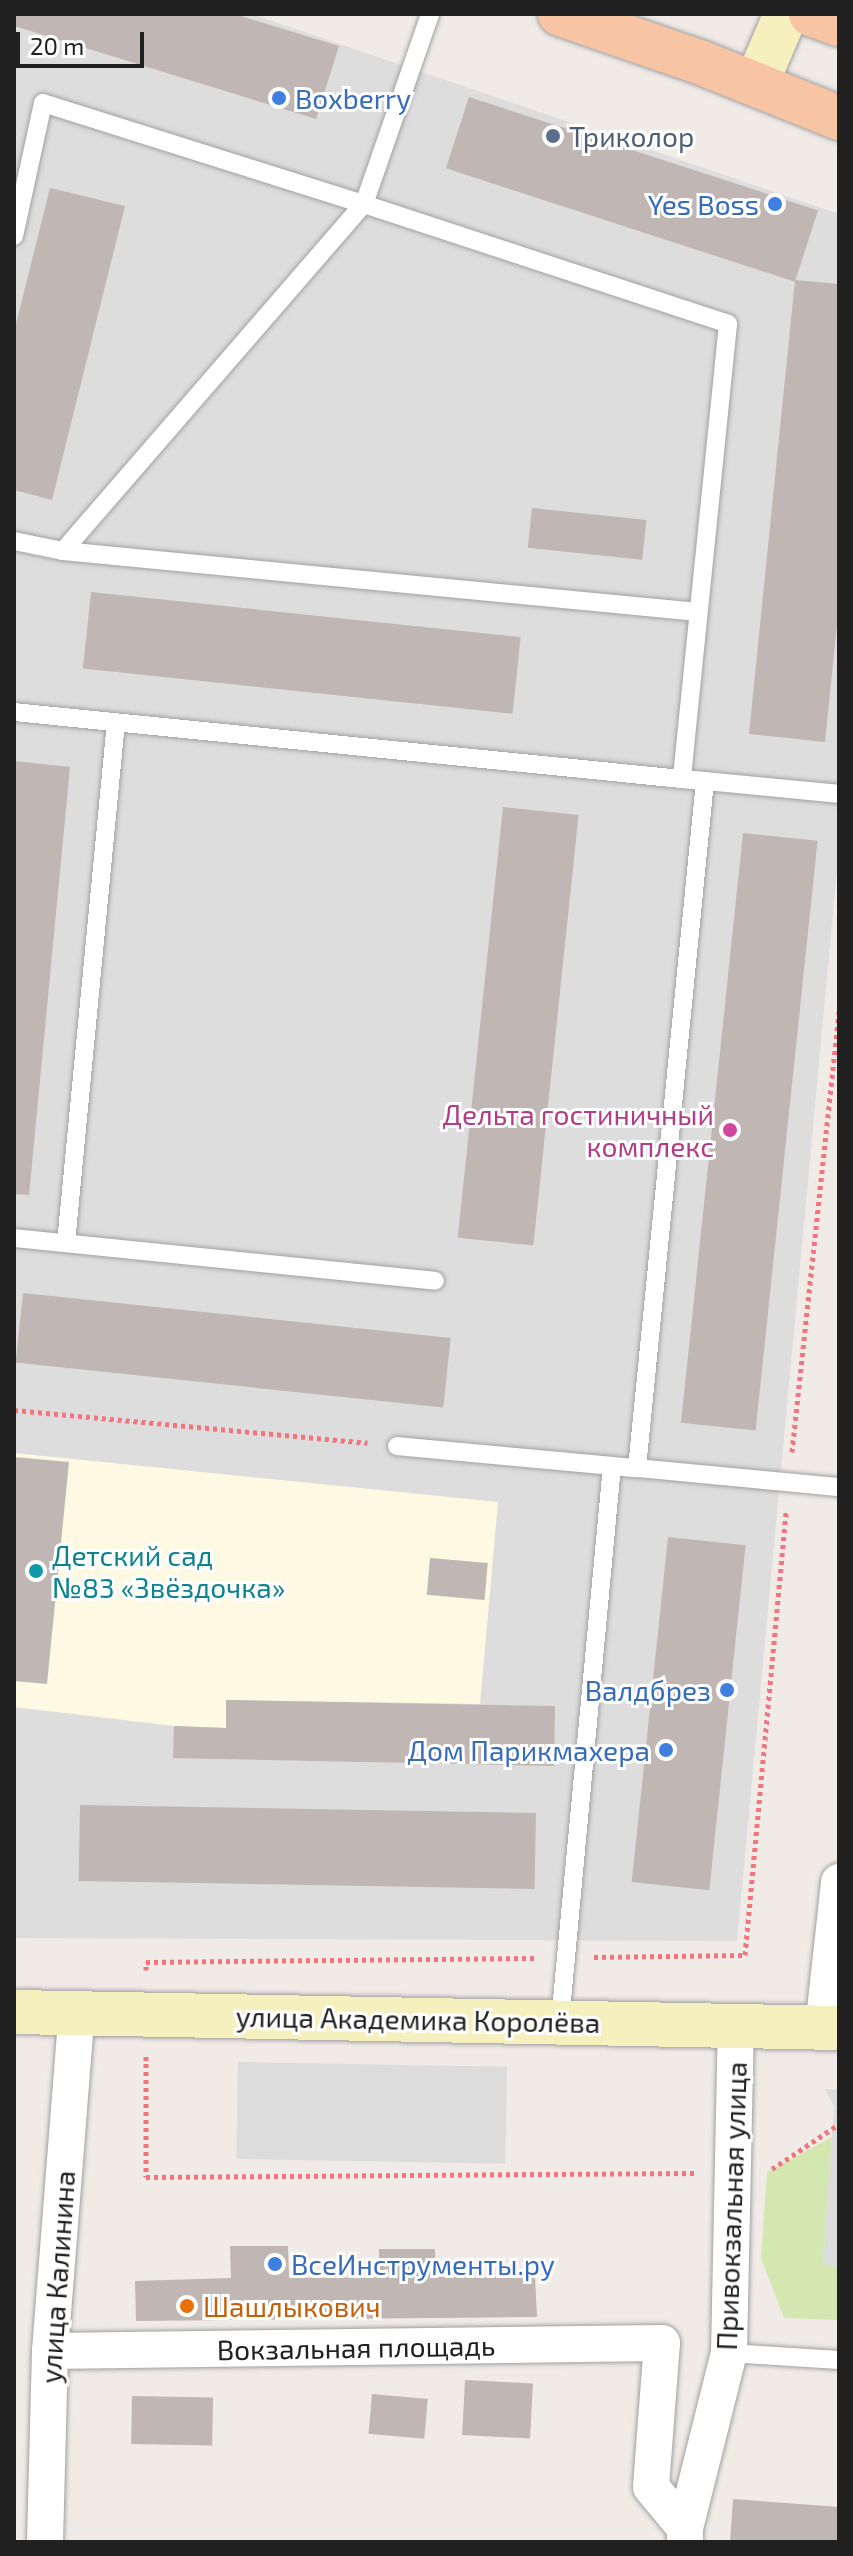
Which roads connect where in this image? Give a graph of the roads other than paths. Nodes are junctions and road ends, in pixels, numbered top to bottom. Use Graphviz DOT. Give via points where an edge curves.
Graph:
graph roads {
  1 [pos="430,14"];
  2 [pos="560,14"];
  3 [pos="786,14"];
  4 [pos="811,14"];
  5 [pos="839,24"];
  6 [pos="756,84"];
  7 [pos="839,118"];
  8 [pos="364,204"];
  9 [pos="14,236"];
  10 [pos="14,541"];
  11 [pos="63,551"];
  12 [pos="698,612"];
  13 [pos="14,712"];
  14 [pos="116,722"];
  15 [pos="682,779"];
  16 [pos="705,781"];
  17 [pos="839,794"];
  18 [pos="14,1238"];
  19 [pos="66,1243"];
  20 [pos="435,1281"];
  21 [pos="397,1446"];
  22 [pos="612,1466"];
  23 [pos="637,1468"];
  24 [pos="839,1487"];
  25 [pos="839,1882"];
  26 [pos="77,2011"];
  27 [pos="14,2012"];
  28 [pos="560,2021"];
  29 [pos="736,2023"];
  30 [pos="834,2029"];
  31 [pos="662,2343"];
  32 [pos="50,2351"];
  33 [pos="729,2353"];
  34 [pos="839,2360"];
  35 [pos="685,2535"];
  36 [pos="45,2542"];
  1 -- 8 [label="lane"];
  2 -- 6 [label="main road"];
  3 -- 6 [label="main road"];
  4 -- 5 [label="main road"];
  6 -- 7 [label="main road"];
  8 -- 9 [label="lane" via="43,103"];
  8 -- 11 [label="lane"];
  8 -- 12 [label="lane" via="728,324"];
  10 -- 11 [label="lane"];
  11 -- 12 [label="lane"];
  12 -- 15 [label="lane"];
  13 -- 14 [label="lane"];
  14 -- 15 [label="lane"];
  14 -- 19 [label="lane"];
  15 -- 16 [label="lane"];
  16 -- 17 [label="lane"];
  16 -- 23 [label="lane"];
  18 -- 19 [label="lane"];
  19 -- 20 [label="lane"];
  21 -- 22 [label="lane"];
  22 -- 23 [label="lane"];
  22 -- 28 [label="lane"];
  23 -- 24 [label="lane"];
  25 -- 30 [label="street"];
  26 -- 27 [label="main road, улица Академика Королёва"];
  26 -- 28 [label="main road, улица Академика Королёва"];
  26 -- 32 [label="street, улица Калинина"];
  28 -- 29 [label="main road, улица Академика Королёва"];
  29 -- 30 [label="main road, улица Академика Королёва"];
  29 -- 33 [label="street, Привокзальная улица"];
  31 -- 32 [label="street, Вокзальная площадь"];
  31 -- 35 [label="street, Привокзальная улица" via="651,2487"];
  32 -- 36 [label="street, улица Калинина"];
  33 -- 34 [label="lane"];
  33 -- 35 [label="street, Привокзальная улица"];
}
